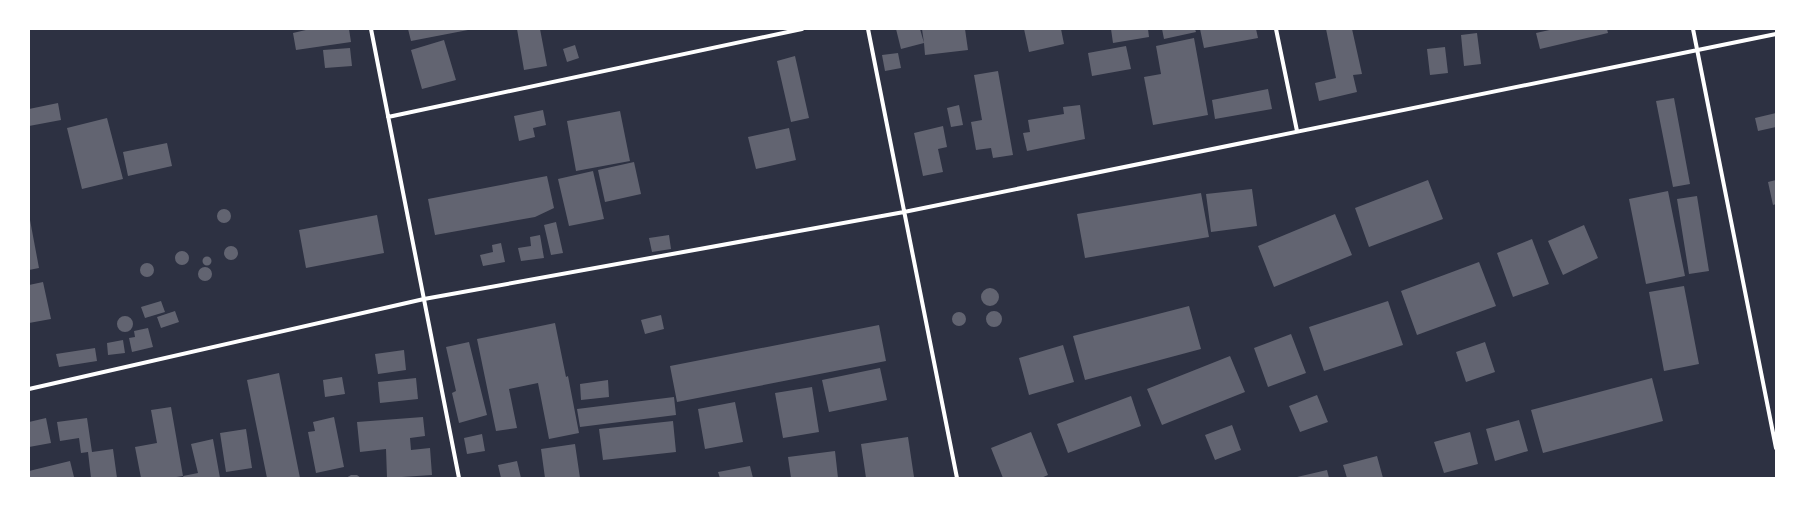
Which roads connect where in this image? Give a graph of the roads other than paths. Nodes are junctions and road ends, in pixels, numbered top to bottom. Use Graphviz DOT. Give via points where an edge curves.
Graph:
graph roads {
  1 [pos="371,29"];
  2 [pos="802,29"];
  3 [pos="868,29"];
  4 [pos="1276,29"];
  5 [pos="1692,29"];
  6 [pos="1776,34"];
  7 [pos="1697,51"];
  8 [pos="388,117"];
  9 [pos="1297,131"];
  10 [pos="904,212"];
  11 [pos="424,299"];
  12 [pos="29,389"];
  13 [pos="1776,448"];
  14 [pos="459,478"];
  15 [pos="957,478"];
  1 -- 8 [label="street"];
  2 -- 8 [label="street"];
  3 -- 10 [label="street"];
  4 -- 9 [label="street"];
  5 -- 7 [label="street"];
  6 -- 7 [label="street"];
  7 -- 9 [label="street"];
  7 -- 13 [label="street"];
  8 -- 11 [label="street"];
  9 -- 10 [label="street"];
  10 -- 11 [label="street"];
  10 -- 15 [label="street"];
  11 -- 12 [label="street"];
  11 -- 14 [label="street"];
}
